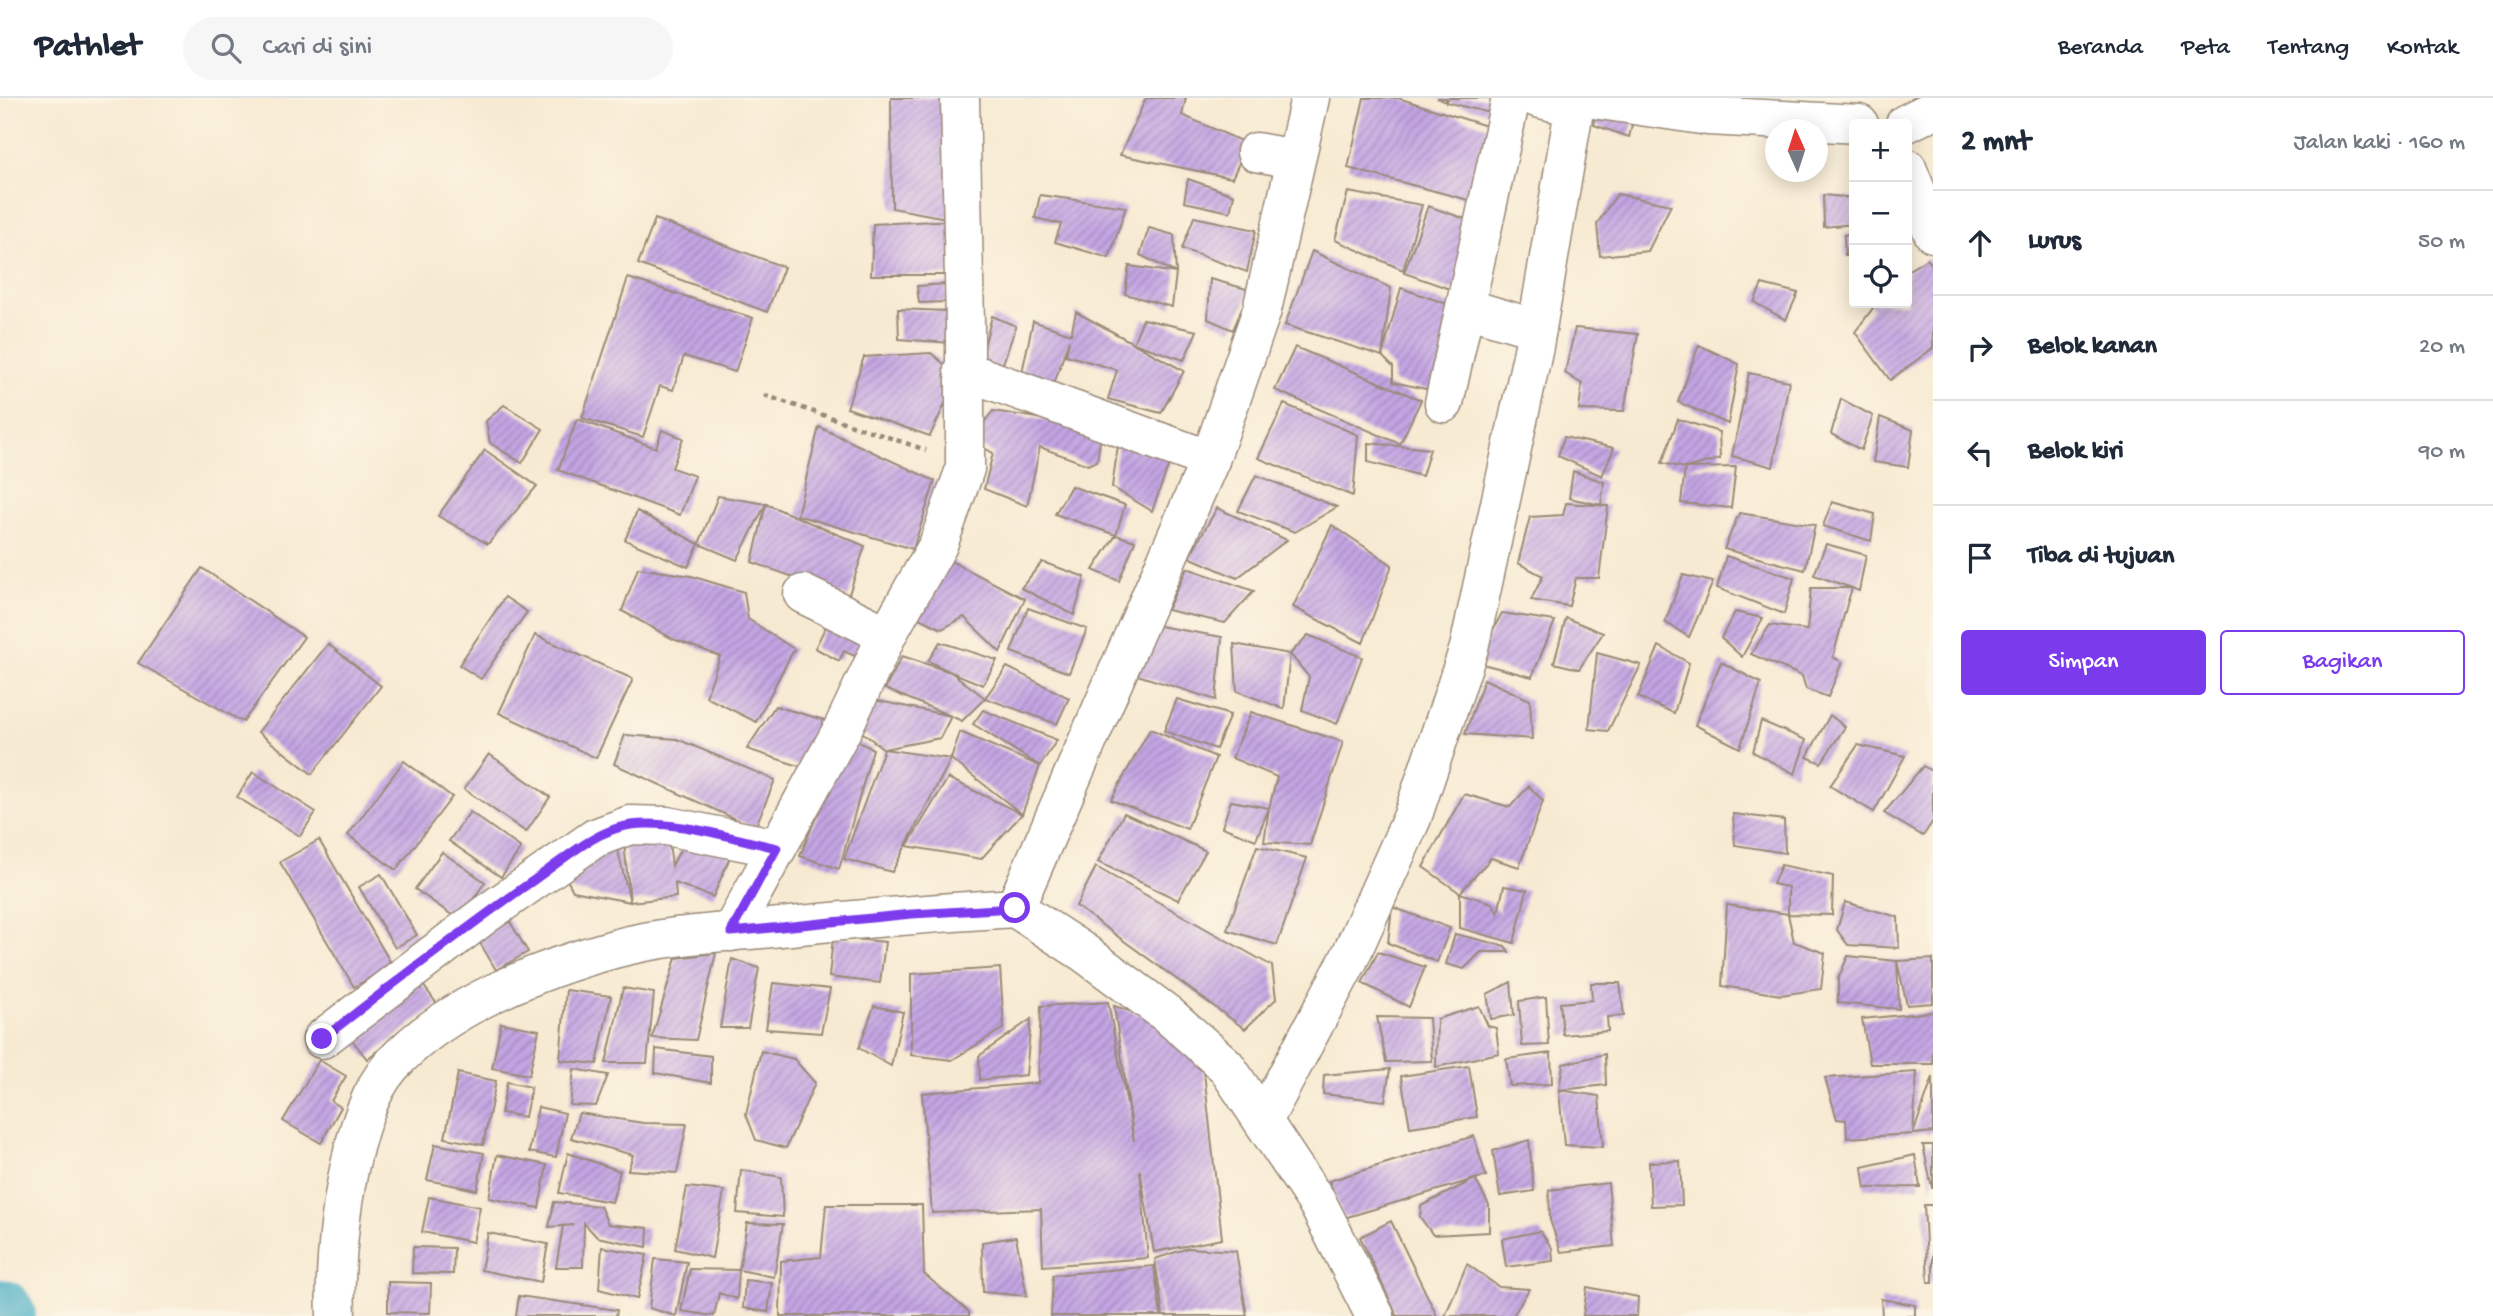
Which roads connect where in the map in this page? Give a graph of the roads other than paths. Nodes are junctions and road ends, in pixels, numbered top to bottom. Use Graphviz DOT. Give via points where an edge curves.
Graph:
graph roads {
  1 [pos="960,98"];
  2 [pos="1310,98"];
  3 [pos="1511,98"];
  4 [pos="1567,101"];
  5 [pos="1933,110"];
  6 [pos="1912,120"];
  7 [pos="1849,123"];
  8 [pos="1256,152"];
  9 [pos="1294,159"];
  10 [pos="1912,180"];
  11 [pos="1933,233"];
  12 [pos="1471,310"];
  13 [pos="1530,327"];
  14 [pos="974,373"];
  15 [pos="1444,403"];
  16 [pos="1210,460"];
  17 [pos="803,594"];
  18 [pos="887,635"];
  19 [pos="777,848"];
  20 [pos="1015,908"];
  21 [pos="731,932"];
  22 [pos="322,1039"];
  23 [pos="1264,1119"];
  24 [pos="335,1316"];
  25 [pos="1375,1316"];
  1 -- 14 [label="street" via="965,323"];
  2 -- 9 [label="street"];
  3 -- 12 [label="street"];
  4 -- 7 [label="street" via="1708,116"];
  4 -- 13 [label="street"];
  5 -- 6 [label="street"];
  8 -- 9 [label="street"];
  9 -- 16 [label="street" via="1262,310"];
  10 -- 11 [label="street"];
  12 -- 13 [label="street"];
  12 -- 15 [label="street"];
  13 -- 23 [label="street" via="1469,648 1412,818 1349,959"];
  14 -- 16 [label="street"];
  14 -- 18 [label="street" via="965,469 938,545"];
  16 -- 20 [label="street"];
  17 -- 18 [label="street"];
  18 -- 19 [label="street" via="843,728"];
  19 -- 21 [label="street"];
  19 -- 22 [label="street" via="667,826 630,825 595,838"];
  20 -- 21 [label="street"];
  20 -- 23 [label="street" via="1167,1014 1226,1066"];
  21 -- 24 [label="street" via="615,948 545,972 489,996 438,1026 390,1066 368,1104 339,1223"];
  23 -- 25 [label="street" via="1318,1204"];
}
